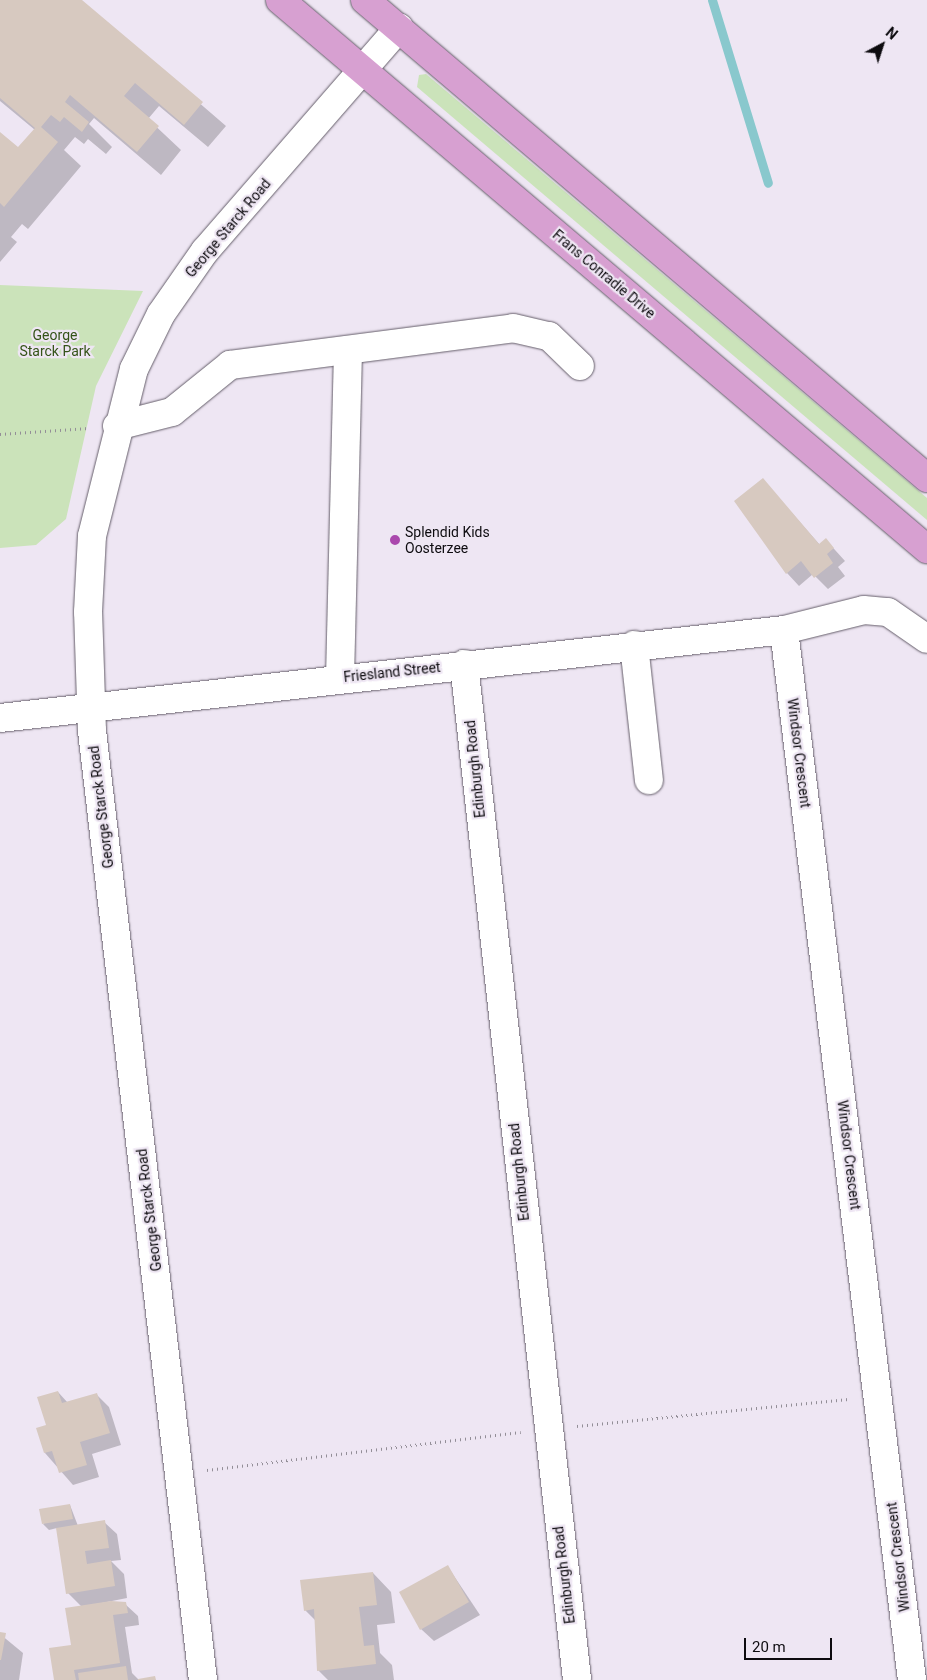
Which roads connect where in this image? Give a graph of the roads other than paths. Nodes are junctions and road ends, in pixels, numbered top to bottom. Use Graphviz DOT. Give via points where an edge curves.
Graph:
graph roads {
  1 [pos="280,0"];
  2 [pos="365,0"];
  3 [pos="399,28"];
  4 [pos="363,70"];
  5 [pos="348,350"];
  6 [pos="580,366"];
  7 [pos="117,426"];
  8 [pos="927,478"];
  9 [pos="927,549"];
  10 [pos="795,627"];
  11 [pos="927,639"];
  12 [pos="634,645"];
  13 [pos="927,655"];
  14 [pos="464,664"];
  15 [pos="340,678"];
  16 [pos="90,706"];
  17 [pos="0,718"];
  18 [pos="649,780"];
  19 [pos="203,1680"];
  20 [pos="577,1680"];
  21 [pos="912,1680"];
  1 -- 4 [label="main road, Frans Conradie Drive"];
  2 -- 3 [label="main road"];
  3 -- 4 [label="street, George Starck Road"];
  3 -- 8 [label="main road"];
  4 -- 7 [label="street, George Starck Road" via="205,251 161,314 134,369"];
  4 -- 9 [label="main road, Frans Conradie Drive"];
  5 -- 6 [label="street" via="519,328 549,336"];
  5 -- 7 [label="street" via="230,365 172,412"];
  5 -- 15 [label="street"];
  7 -- 16 [label="street, George Starck Road" via="92,536 88,612"];
  10 -- 11 [label="street" via="877,610 905,619"];
  10 -- 12 [label="street, Friesland Street"];
  10 -- 13 [label="street" via="892,627"];
  10 -- 21 [label="street, Windsor Crescent"];
  12 -- 14 [label="street, Friesland Street"];
  12 -- 18 [label="street"];
  14 -- 15 [label="street, Friesland Street"];
  14 -- 20 [label="street, Edinburgh Road"];
  15 -- 16 [label="street, Friesland Street"];
  16 -- 17 [label="street, Friesland Street"];
  16 -- 19 [label="street, George Starck Road"];
}
